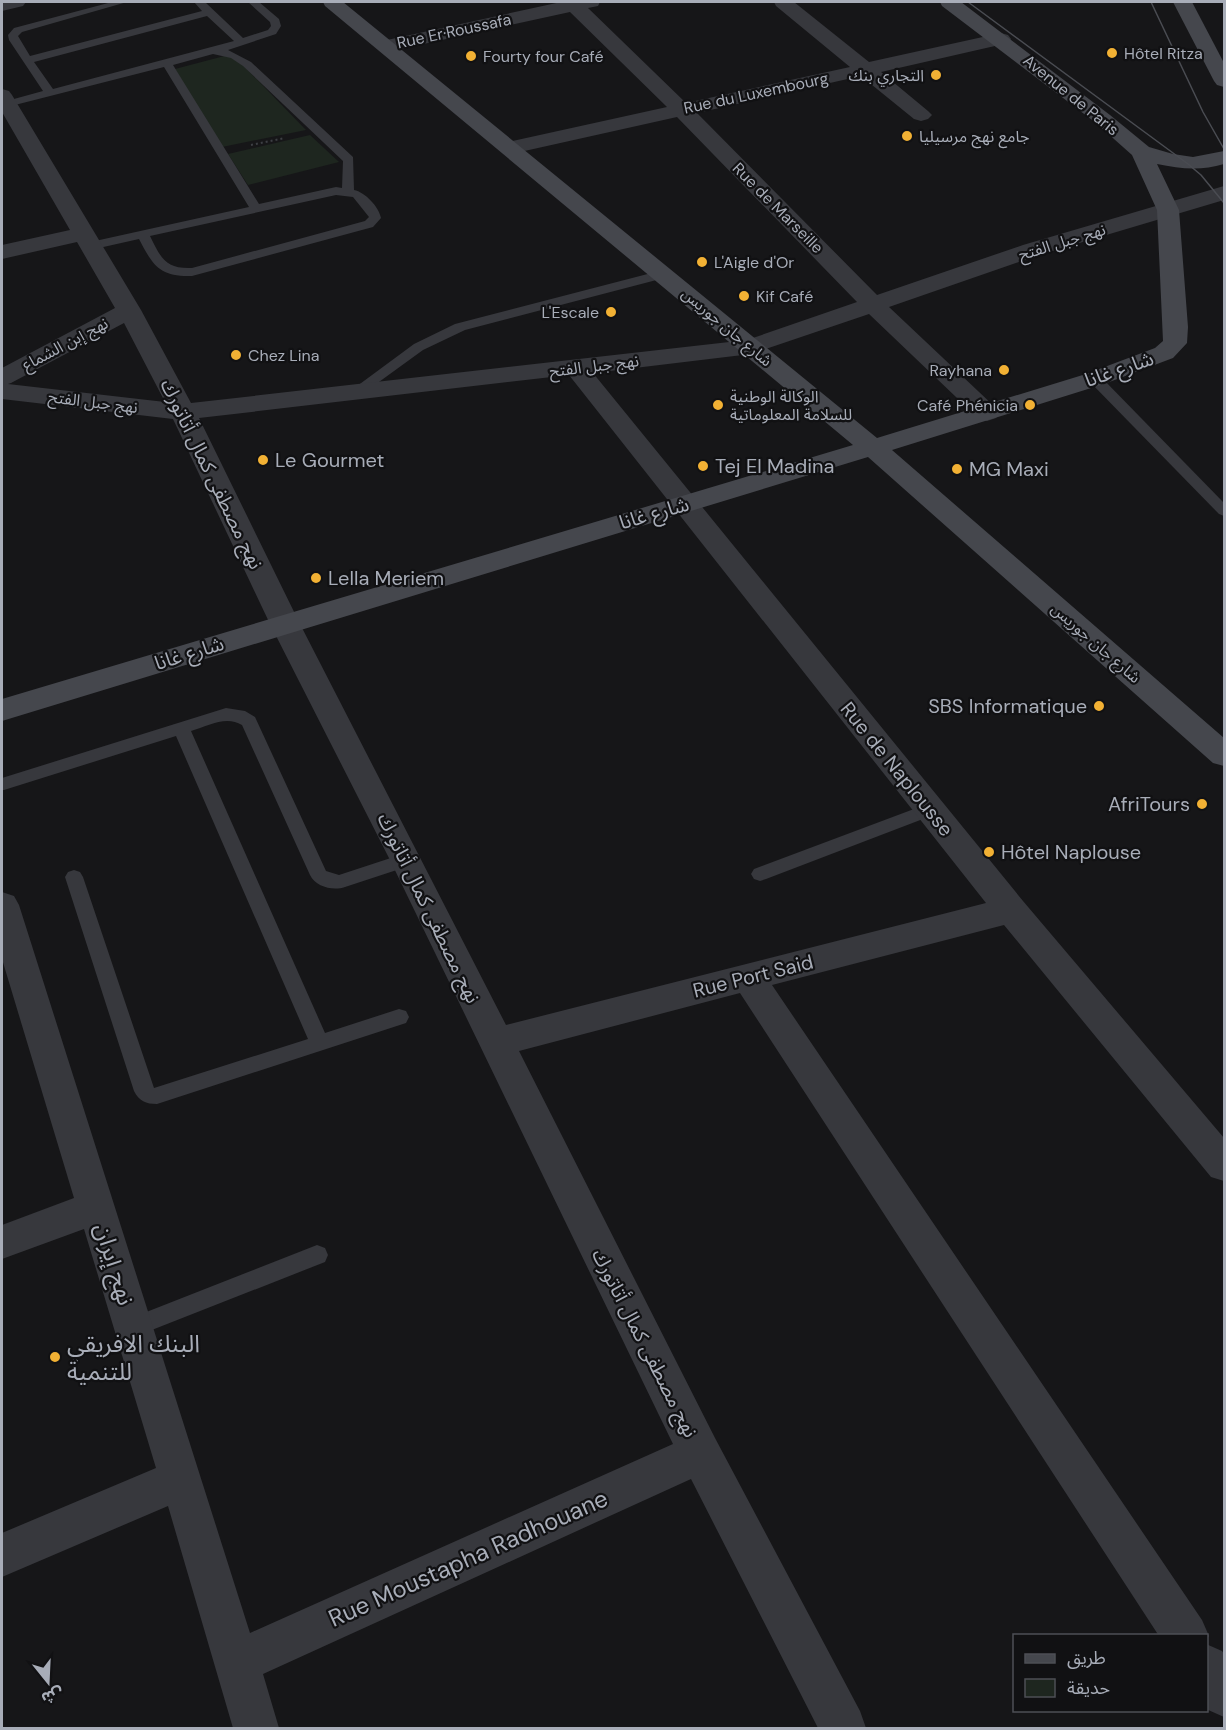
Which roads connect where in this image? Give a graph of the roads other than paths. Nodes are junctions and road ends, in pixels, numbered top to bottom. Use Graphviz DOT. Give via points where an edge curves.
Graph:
graph roads {
  1 [pos="16,2"];
  2 [pos="123,2"];
  3 [pos="199,2"];
  4 [pos="253,2"];
  5 [pos="332,2"];
  6 [pos="783,2"];
  7 [pos="949,2"];
  8 [pos="1182,2"];
  9 [pos="578,3"];
  10 [pos="2,5"];
  11 [pos="210,12"];
  12 [pos="1001,39"];
  13 [pos="241,42"];
  14 [pos="387,46"];
  15 [pos="213,51"];
  16 [pos="28,60"];
  17 [pos="167,63"];
  18 [pos="865,69"];
  19 [pos="1224,81"];
  20 [pos="50,93"];
  21 [pos="4,100"];
  22 [pos="681,109"];
  23 [pos="921,116"];
  24 [pos="511,148"];
  25 [pos="1141,152"];
  26 [pos="1224,157"];
  27 [pos="348,191"];
  28 [pos="1224,193"];
  29 [pos="256,209"];
  30 [pos="1168,210"];
  31 [pos="143,234"];
  32 [pos="87,240"];
  33 [pos="2,252"];
  34 [pos="663,274"];
  35 [pos="872,304"];
  36 [pos="129,310"];
  37 [pos="751,347"];
  38 [pos="576,368"];
  39 [pos="2,378"];
  40 [pos="1095,379"];
  41 [pos="2,391"];
  42 [pos="356,392"];
  43 [pos="183,411"];
  44 [pos="987,413"];
  45 [pos="873,447"];
  46 [pos="684,504"];
  47 [pos="1224,511"];
  48 [pos="285,624"];
  49 [pos="2,710"];
  50 [pos="182,729"];
  51 [pos="1224,755"];
  52 [pos="4,784"];
  53 [pos="930,809"];
  54 [pos="406,860"];
  55 [pos="760,874"];
  56 [pos="74,877"];
  57 [pos="2,905"];
  58 [pos="1011,910"];
  59 [pos="748,977"];
  60 [pos="399,1017"];
  61 [pos="319,1042"];
  62 [pos="495,1042"];
  63 [pos="1224,1166"];
  64 [pos="97,1207"];
  65 [pos="2,1242"];
  66 [pos="317,1255"];
  67 [pos="134,1327"];
  68 [pos="700,1453"];
  69 [pos="181,1479"];
  70 [pos="2,1555"];
  71 [pos="1185,1634"];
  72 [pos="236,1663"];
  73 [pos="1208,1670"];
  74 [pos="1224,1694"];
  75 [pos="256,1728"];
  76 [pos="843,1728"];
  1 -- 10 [label="street"];
  2 -- 16 [label="lane" via="18,30 14,40"];
  3 -- 11 [label="lane"];
  4 -- 13 [label="lane" via="276,26 272,32"];
  5 -- 14 [label="main road, شارع جان جوريس"];
  6 -- 18 [label="street"];
  7 -- 12 [label="main road, Avenue de Paris"];
  8 -- 19 [label="main road"];
  9 -- 14 [label="street, Rue Er·Roussafa"];
  9 -- 22 [label="street, Rue de Marseille"];
  11 -- 13 [label="lane"];
  11 -- 16 [label="lane"];
  12 -- 18 [label="street, Rue du Luxembourg"];
  12 -- 25 [label="main road, Avenue de Paris"];
  13 -- 15 [label="lane"];
  14 -- 24 [label="main road, شارع جان جوريس"];
  15 -- 17 [label="lane"];
  15 -- 27 [label="lane" via="238,55 349,160"];
  16 -- 20 [label="lane"];
  17 -- 20 [label="lane"];
  17 -- 29 [label="lane"];
  18 -- 22 [label="street, Rue du Luxembourg"];
  18 -- 23 [label="street"];
  20 -- 21 [label="lane"];
  21 -- 32 [label="street, نهج مصطفى كمال أتاتورك"];
  22 -- 24 [label="street, Rue du Luxembourg"];
  22 -- 35 [label="street, Rue de Marseille"];
  24 -- 34 [label="main road, شارع جان جوريس"];
  25 -- 26 [label="main road" via="1188,164"];
  25 -- 30 [label="main road, Avenue de Paris"];
  27 -- 29 [label="lane"];
  27 -- 31 [label="lane" via="357,194 374,213 369,224 192,272 165,271"];
  28 -- 30 [label="street, نهج جبل الفتح"];
  29 -- 31 [label="lane"];
  30 -- 35 [label="street, نهج جبل الفتح" via="1031,250"];
  30 -- 40 [label="main road, شارع غانا" via="1175,343 1164,353"];
  31 -- 32 [label="lane"];
  32 -- 33 [label="street"];
  32 -- 36 [label="street, نهج مصطفى كمال أتاتورك"];
  34 -- 37 [label="main road, شارع جان جوريس"];
  34 -- 42 [label="lane" via="435,336"];
  35 -- 37 [label="street, نهج جبل الفتح"];
  35 -- 44 [label="street, Rue de Marseille"];
  36 -- 39 [label="street, نهج إبن الشماع"];
  36 -- 43 [label="street, نهج مصطفى كمال أتاتورك"];
  37 -- 38 [label="street, نهج جبل الفتح"];
  37 -- 45 [label="main road, شارع جان جوريس"];
  38 -- 42 [label="street, نهج جبل الفتح"];
  38 -- 46 [label="street, Rue de Naplousse"];
  40 -- 44 [label="main road, شارع غانا"];
  40 -- 47 [label="lane"];
  41 -- 43 [label="street, نهج جبل الفتح"];
  42 -- 43 [label="street, نهج جبل الفتح"];
  43 -- 48 [label="street, نهج مصطفى كمال أتاتورك"];
  44 -- 45 [label="main road, شارع غانا"];
  45 -- 46 [label="main road, شارع غانا"];
  45 -- 51 [label="main road, شارع جان جوريس"];
  46 -- 48 [label="main road, شارع غانا"];
  46 -- 53 [label="street, Rue de Naplousse"];
  48 -- 49 [label="main road, شارع غانا"];
  48 -- 54 [label="street, نهج مصطفى كمال أتاتورك"];
  50 -- 52 [label="lane"];
  50 -- 54 [label="lane" via="226,714 249,721 314,868 327,880 349,880"];
  50 -- 61 [label="lane"];
  53 -- 55 [label="lane"];
  53 -- 58 [label="street, Rue de Naplousse"];
  54 -- 62 [label="street, نهج مصطفى كمال أتاتورك"];
  56 -- 61 [label="lane" via="144,1091 150,1096"];
  57 -- 64 [label="street, نهج إيران"];
  58 -- 59 [label="street, Rue Port Said"];
  58 -- 63 [label="street, Rue de Naplousse"];
  59 -- 62 [label="street, Rue Port Said"];
  59 -- 71 [label="street"];
  60 -- 61 [label="lane"];
  62 -- 68 [label="street, نهج مصطفى كمال أتاتورك"];
  64 -- 65 [label="street"];
  64 -- 67 [label="street, نهج إيران"];
  66 -- 67 [label="lane"];
  67 -- 69 [label="street, نهج إيران"];
  68 -- 72 [label="street, Rue Moustapha Radhouane"];
  68 -- 76 [label="street, نهج مصطفى كمال أتاتورك"];
  69 -- 70 [label="street"];
  69 -- 72 [label="street, نهج إيران"];
  72 -- 75 [label="street, نهج إيران"];
  73 -- 74 [label="street"];
}
